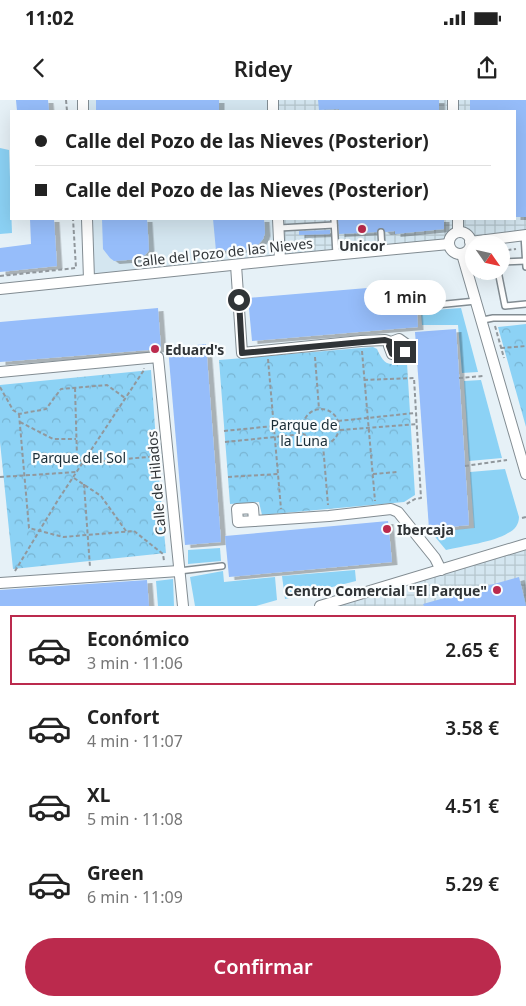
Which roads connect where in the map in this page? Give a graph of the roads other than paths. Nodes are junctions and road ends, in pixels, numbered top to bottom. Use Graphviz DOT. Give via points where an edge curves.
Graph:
graph roads {
  1 [pos="87,220"];
  2 [pos="458,220"];
  3 [pos="334,222"];
  4 [pos="278,223"];
  5 [pos="381,232"];
  6 [pos="458,232"];
  7 [pos="466,235"];
  8 [pos="525,235"];
  9 [pos="510,237"];
  10 [pos="449,244"];
  11 [pos="525,248"];
  12 [pos="382,250"];
  13 [pos="465,251"];
  14 [pos="462,254"];
  15 [pos="336,255"];
  16 [pos="280,260"];
  17 [pos="526,261"];
  18 [pos="510,262"];
  19 [pos="236,265"];
  20 [pos="526,267"];
  21 [pos="89,279"];
  22 [pos="500,280"];
  23 [pos="0,289"];
  24 [pos="476,301"];
  25 [pos="526,304"];
  26 [pos="416,307"];
  27 [pos="526,318"];
  28 [pos="482,320"];
  29 [pos="391,342"];
  30 [pos="0,372"];
  31 [pos="524,462"];
  32 [pos="526,474"];
  33 [pos="254,521"];
  34 [pos="526,544"];
  35 [pos="222,566"];
  36 [pos="441,570"];
  37 [pos="179,571"];
  38 [pos="0,582"];
  39 [pos="337,604"];
  40 [pos="183,606"];
  41 [pos="320,606"];
  1 -- 21 [label="street"];
  2 -- 6 [label="street"];
  3 -- 4 [label="lane"];
  3 -- 15 [label="lane"];
  4 -- 16 [label="street"];
  5 -- 12 [label="lane"];
  6 -- 7 [label="street"];
  6 -- 10 [label="street" via="450,238"];
  8 -- 9 [label="street"];
  8 -- 11 [label="lane"];
  10 -- 12 [label="street, Calle del Pozo de las Nieves"];
  10 -- 14 [label="street" via="456,253"];
  11 -- 17 [label="lane"];
  12 -- 15 [label="street, Calle del Pozo de las Nieves"];
  13 -- 14 [label="street"];
  14 -- 24 [label="street"];
  15 -- 16 [label="street, Calle del Pozo de las Nieves"];
  16 -- 19 [label="street, Calle del Pozo de las Nieves"];
  17 -- 18 [label="lane"];
  17 -- 20 [label="lane"];
  19 -- 21 [label="street, Calle del Pozo de las Nieves"];
  19 -- 29 [label="street" via="242,353 361,341"];
  21 -- 23 [label="street, Calle del Pozo de las Nieves"];
  22 -- 25 [label="lane" via="505,306"];
  24 -- 26 [label="lane"];
  24 -- 28 [label="street"];
  27 -- 28 [label="lane"];
  28 -- 31 [label="street"];
  30 -- 37 [label="street, Calle de Hilados" via="158,357"];
  31 -- 32 [label="street"];
  33 -- 36 [label="street" via="391,509 398,512"];
  34 -- 36 [label="street"];
  35 -- 37 [label="lane"];
  36 -- 39 [label="street"];
  37 -- 38 [label="street"];
  37 -- 40 [label="street, Calle de Hilados"];
  39 -- 41 [label="street"];
}
